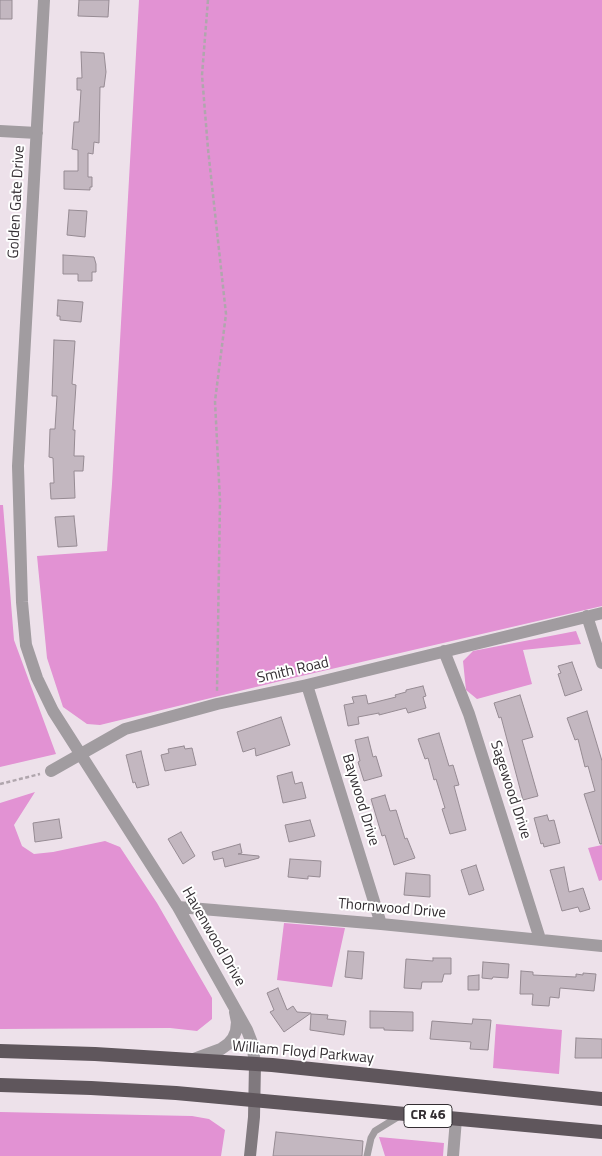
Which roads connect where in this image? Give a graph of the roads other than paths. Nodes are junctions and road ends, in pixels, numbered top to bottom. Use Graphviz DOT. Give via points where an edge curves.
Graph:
graph roads {
  1 [pos="44,0"];
  2 [pos="0,131"];
  3 [pos="37,133"];
  4 [pos="602,613"];
  5 [pos="587,616"];
  6 [pos="444,651"];
  7 [pos="602,663"];
  8 [pos="307,685"];
  9 [pos="80,753"];
  10 [pos="50,771"];
  11 [pos="178,907"];
  12 [pos="381,924"];
  13 [pos="540,939"];
  14 [pos="602,946"];
  15 [pos="234,1007"];
  16 [pos="0,1051"];
  17 [pos="192,1060"];
  18 [pos="255,1064"];
  19 [pos="0,1085"];
  20 [pos="602,1098"];
  21 [pos="255,1100"];
  22 [pos="403,1114"];
  23 [pos="456,1119"];
  24 [pos="602,1132"];
  25 [pos="250,1156"];
  26 [pos="366,1156"];
  27 [pos="452,1156"];
  1 -- 3 [label="street, Golden Gate Drive"];
  2 -- 3 [label="street"];
  3 -- 9 [label="street, Golden Gate Drive" via="18,466 22,602 26,646 37,678 53,711"];
  4 -- 5 [label="street, Smith Road"];
  5 -- 6 [label="street, Smith Road"];
  5 -- 7 [label="street"];
  6 -- 8 [label="street, Smith Road"];
  6 -- 13 [label="street, Sagewood Drive" via="469,714"];
  8 -- 9 [label="street, Smith Road" via="217,704 125,729"];
  8 -- 12 [label="street, Baywood Drive"];
  9 -- 10 [label="street, Smith Road"];
  9 -- 11 [label="street, Havenwood Drive"];
  11 -- 12 [label="street, Thornwood Drive"];
  11 -- 15 [label="street, Havenwood Drive"];
  12 -- 13 [label="street, Thornwood Drive"];
  13 -- 14 [label="street, Thornwood Drive"];
  15 -- 17 [label="street" via="237,1022 233,1038 228,1044"];
  15 -- 18 [label="street, Havenwood Drive" via="247,1030"];
  16 -- 17 [label="highway, William Floyd Parkway / CR 46"];
  17 -- 18 [label="highway, William Floyd Parkway / CR 46"];
  18 -- 20 [label="highway, William Floyd Parkway / CR 46"];
  18 -- 21 [label="main road, Havenwood Drive"];
  19 -- 21 [label="highway, CR 46" via="176,1092"];
  21 -- 22 [label="highway, CR 46"];
  21 -- 25 [label="main road, Havenwood Drive"];
  22 -- 23 [label="highway, CR 46"];
  22 -- 26 [label="lane" via="375,1131"];
  23 -- 24 [label="highway, CR 46"];
  23 -- 27 [label="street"];
}
